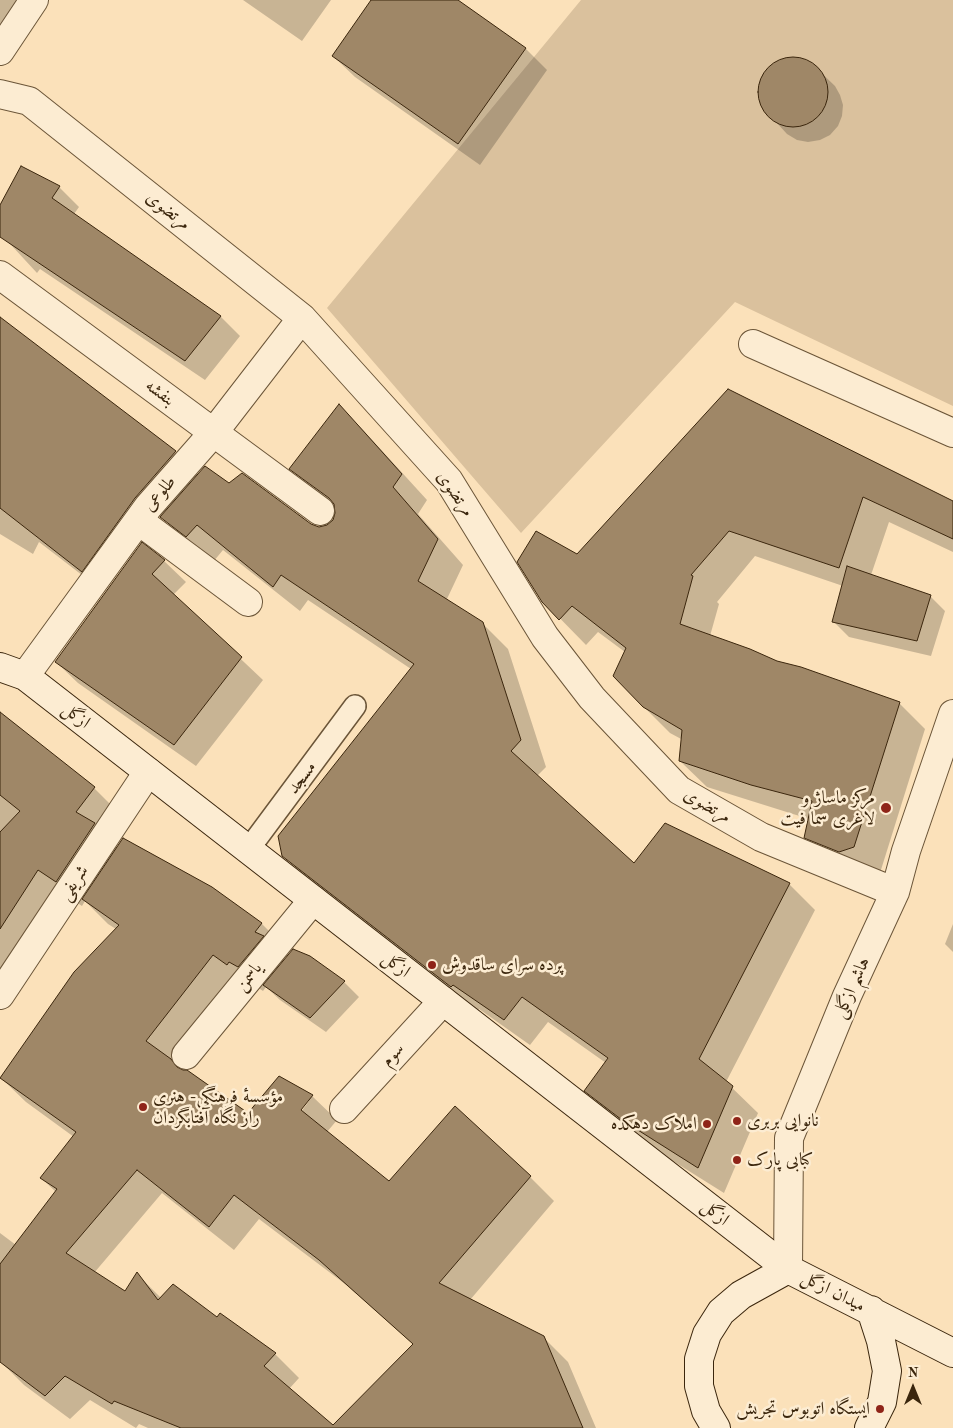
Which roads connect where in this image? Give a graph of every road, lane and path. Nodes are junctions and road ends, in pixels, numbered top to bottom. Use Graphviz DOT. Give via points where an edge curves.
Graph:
graph roads {
  1 [pos="34,0"];
  2 [pos="0,51"];
  3 [pos="0,94"];
  4 [pos="0,275"];
  5 [pos="302,318"];
  6 [pos="753,344"];
  7 [pos="214,432"];
  8 [pos="953,433"];
  9 [pos="320,511"];
  10 [pos="139,521"];
  11 [pos="248,602"];
  12 [pos="12,672"];
  13 [pos="355,706"];
  14 [pos="953,714"];
  15 [pos="148,772"];
  16 [pos="248,850"];
  17 [pos="896,892"];
  18 [pos="313,900"];
  19 [pos="0,994"];
  20 [pos="443,1001"];
  21 [pos="186,1055"];
  22 [pos="344,1108"];
  23 [pos="788,1269"];
  24 [pos="871,1310"];
  25 [pos="953,1353"];
  26 [pos="716,1428"];
  27 [pos="870,1428"];
  1 -- 2 [label="street"];
  3 -- 5 [label="street, مرتضوی" via="29,101"];
  4 -- 7 [label="street, بنفشه"];
  5 -- 7 [label="street, طلوعی"];
  5 -- 17 [label="street, مرتضوی" via="449,481 545,637 592,698 679,790 761,837"];
  6 -- 8 [label="street"];
  7 -- 9 [label="street, بنفشه"];
  7 -- 10 [label="street, طلوعی"];
  10 -- 11 [label="street"];
  10 -- 12 [label="street, طلوعی"];
  12 -- 15 [label="street, ازگل"];
  13 -- 16 [label="lane, مسجد"];
  14 -- 17 [label="street, هاشم ازگلی" via="906,851"];
  15 -- 16 [label="street, ازگل"];
  15 -- 19 [label="street, شریفی"];
  16 -- 18 [label="street, ازگل"];
  17 -- 23 [label="street, هاشم ازگلی" via="847,996 789,1138"];
  18 -- 20 [label="street, ازگل"];
  18 -- 21 [label="street, یاسمن"];
  20 -- 22 [label="street, سوم"];
  20 -- 23 [label="street, ازگل"];
  23 -- 24 [label="street, میدان ازگل"];
  23 -- 26 [label="street, میدان ازگل" via="741,1295 721,1312 707,1334 699,1359 699,1386 706,1411"];
  24 -- 25 [label="street"];
  24 -- 27 [label="street, میدان ازگل" via="887,1371 882,1402"];
}
